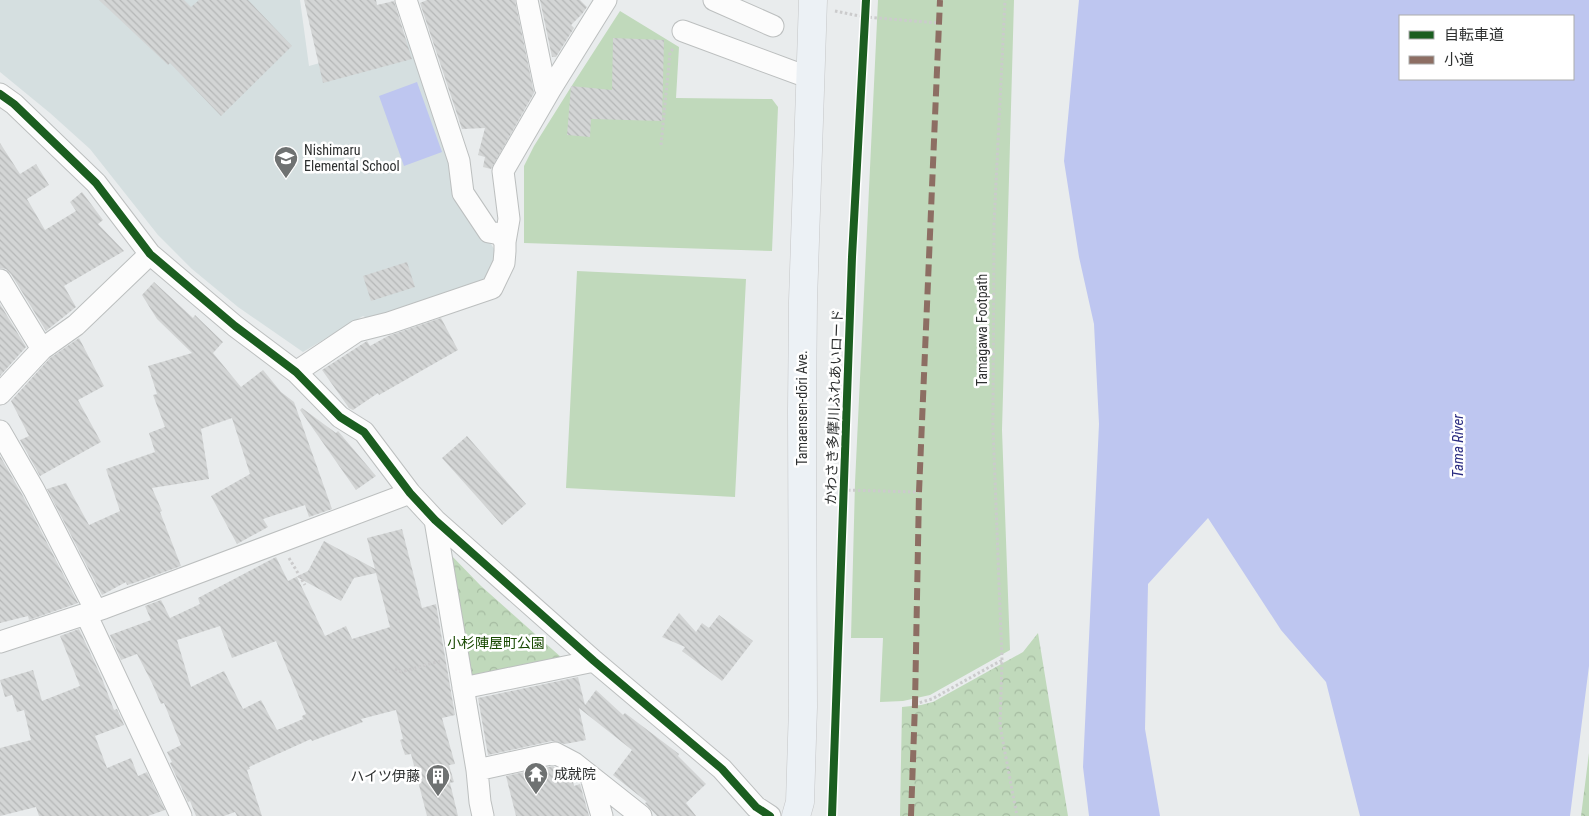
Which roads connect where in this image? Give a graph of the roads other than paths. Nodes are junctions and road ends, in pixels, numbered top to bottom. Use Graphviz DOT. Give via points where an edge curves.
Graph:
graph roads {
  1 [pos="406,0"];
  2 [pos="528,0"];
  3 [pos="606,0"];
  4 [pos="714,0"];
  5 [pos="817,4"];
  6 [pos="773,26"];
  7 [pos="683,32"];
  8 [pos="810,78"];
  9 [pos="550,90"];
  10 [pos="0,94"];
  11 [pos="504,242"];
  12 [pos="150,254"];
  13 [pos="0,280"];
  14 [pos="42,349"];
  15 [pos="296,372"];
  16 [pos="0,394"];
  17 [pos="0,431"];
  18 [pos="410,493"];
  19 [pos="436,520"];
  20 [pos="91,613"];
  21 [pos="0,642"];
  22 [pos="594,661"];
  23 [pos="463,688"];
  24 [pos="477,770"];
  25 [pos="591,777"];
  26 [pos="763,815"];
  27 [pos="181,816"];
  28 [pos="484,816"];
  29 [pos="602,816"];
  30 [pos="641,816"];
  31 [pos="796,816"];
  1 -- 11 [label="street" via="459,161 463,193 489,232 500,234"];
  2 -- 9 [label="street" via="545,87"];
  3 -- 9 [label="street"];
  4 -- 6 [label="street"];
  5 -- 8 [label="main road, Tamaensen-dōri Ave."];
  7 -- 8 [label="street"];
  8 -- 31 [label="main road, Tamaensen-dōri Ave." via="803,301 803,707 800,802"];
  9 -- 11 [label="street" via="503,171 508,219"];
  10 -- 12 [label="street" via="96,183"];
  11 -- 15 [label="street" via="504,263 492,288 357,331"];
  12 -- 14 [label="street" via="76,325"];
  12 -- 15 [label="street" via="235,326"];
  13 -- 14 [label="street"];
  14 -- 16 [label="street"];
  15 -- 18 [label="street" via="340,417 364,432"];
  17 -- 20 [label="street" via="34,490"];
  18 -- 19 [label="street"];
  18 -- 20 [label="street"];
  19 -- 22 [label="street"];
  19 -- 23 [label="street"];
  20 -- 21 [label="street"];
  20 -- 27 [label="street"];
  22 -- 23 [label="street"];
  22 -- 26 [label="street" via="722,769"];
  23 -- 24 [label="street"];
  24 -- 25 [label="street" via="555,753"];
  24 -- 28 [label="street"];
  25 -- 29 [label="street"];
  25 -- 30 [label="street"];
}
